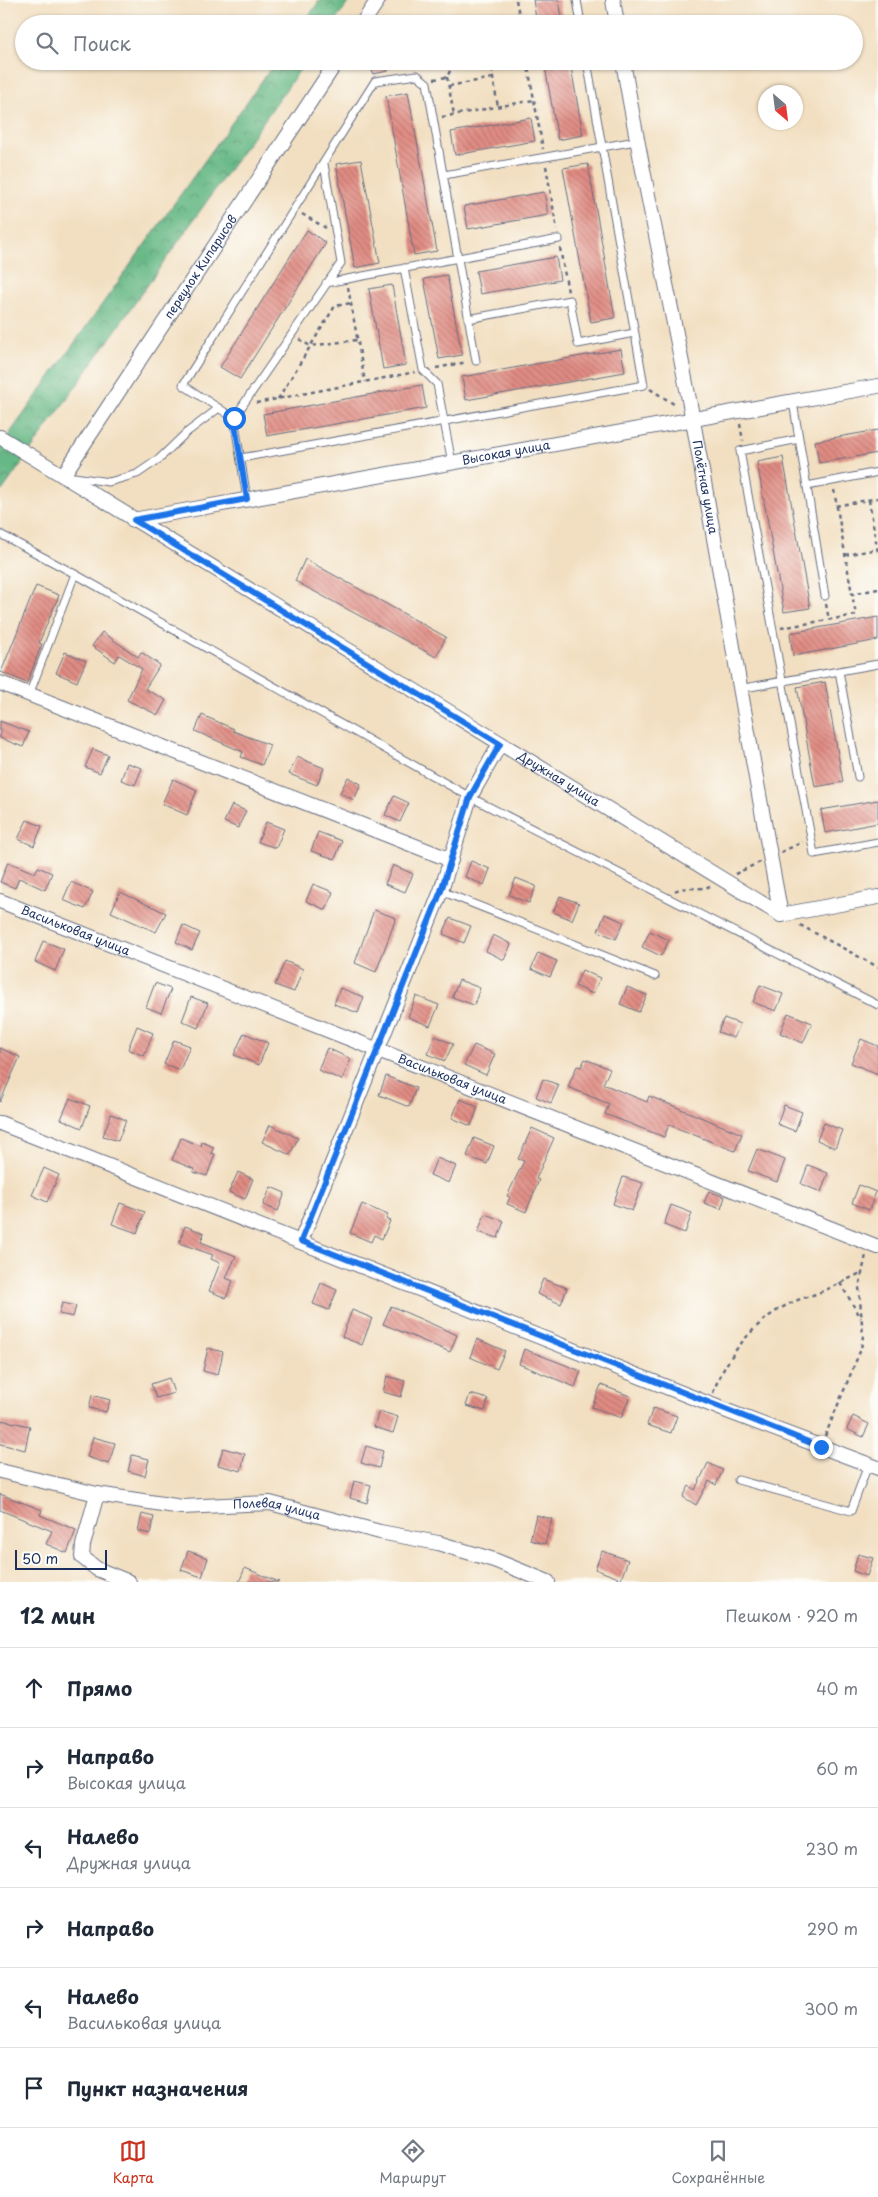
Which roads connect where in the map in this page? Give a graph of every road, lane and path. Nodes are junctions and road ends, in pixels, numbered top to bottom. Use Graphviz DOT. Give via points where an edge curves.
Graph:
graph roads {
  1 [pos="378,0"];
  2 [pos="516,0"];
  3 [pos="577,0"];
  4 [pos="613,0"];
  5 [pos="368,15"];
  6 [pos="518,15"];
  7 [pos="580,15"];
  8 [pos="616,15"];
  9 [pos="332,70"];
  10 [pos="450,70"];
  11 [pos="492,70"];
  12 [pos="529,70"];
  13 [pos="588,70"];
  14 [pos="624,70"];
  15 [pos="447,77"];
  16 [pos="493,78"];
  17 [pos="425,80"];
  18 [pos="449,86"];
  19 [pos="534,100"];
  20 [pos="498,107"];
  21 [pos="454,115"];
  22 [pos="434,118"];
  23 [pos="636,141"];
  24 [pos="601,145"];
  25 [pos="544,156"];
  26 [pos="324,164"];
  27 [pos="444,175"];
  28 [pos="294,210"];
  29 [pos="336,233"];
  30 [pos="559,238"];
  31 [pos="458,258"];
  32 [pos="404,268"];
  33 [pos="346,279"];
  34 [pos="326,283"];
  35 [pos="570,300"];
  36 [pos="351,303"];
  37 [pos="468,319"];
  38 [pos="291,334"];
  39 [pos="634,334"];
  40 [pos="357,340"];
  41 [pos="310,346"];
  42 [pos="476,361"];
  43 [pos="424,371"];
  44 [pos="365,382"];
  45 [pos="878,386"];
  46 [pos="278,399"];
  47 [pos="793,402"];
  48 [pos="242,405"];
  49 [pos="219,408"];
  50 [pos="234,418"];
  51 [pos="693,420"];
  52 [pos="445,422"];
  53 [pos="0,437"];
  54 [pos="799,439"];
  55 [pos="241,458"];
  56 [pos="452,463"];
  57 [pos="878,472"];
  58 [pos="64,474"];
  59 [pos="832,481"];
  60 [pos="807,486"];
  61 [pos="878,498"];
  62 [pos="247,499"];
  63 [pos="868,500"];
  64 [pos="836,506"];
  65 [pos="134,520"];
  66 [pos="0,534"];
  67 [pos="878,550"];
  68 [pos="845,555"];
  69 [pos="75,574"];
  70 [pos="878,589"];
  71 [pos="852,594"];
  72 [pos="825,596"];
  73 [pos="829,620"];
  74 [pos="773,630"];
  75 [pos="878,664"];
  76 [pos="839,671"];
  77 [pos="782,682"];
  78 [pos="0,683"];
  79 [pos="739,689"];
  80 [pos="29,695"];
  81 [pos="500,744"];
  82 [pos="858,777"];
  83 [pos="470,797"];
  84 [pos="811,838"];
  85 [pos="878,842"];
  86 [pos="770,857"];
  87 [pos="451,860"];
  88 [pos="723,880"];
  89 [pos="441,891"];
  90 [pos="667,896"];
  91 [pos="878,897"];
  92 [pos="0,901"];
  93 [pos="781,915"];
  94 [pos="878,967"];
  95 [pos="655,976"];
  96 [pos="878,1005"];
  97 [pos="376,1049"];
  98 [pos="0,1123"];
  99 [pos="301,1241"];
  100 [pos="872,1244"];
  101 [pos="863,1272"];
  102 [pos="840,1283"];
  103 [pos="862,1319"];
  104 [pos="709,1404"];
  105 [pos="821,1447"];
  106 [pos="873,1467"];
  107 [pos="0,1471"];
  108 [pos="738,1480"];
  109 [pos="97,1494"];
  110 [pos="130,1582"];
  111 [pos="548,1582"];
  1 -- 5 [label="street"];
  2 -- 6 [label="path"];
  3 -- 7 [label="lane"];
  4 -- 8 [label="street"];
  9 -- 58 [label="street, переулок Кипарисов"];
  10 -- 15 [label="path"];
  11 -- 16 [label="path"];
  12 -- 19 [label="path"];
  13 -- 24 [label="lane"];
  14 -- 23 [label="street, Полётная улица"];
  15 -- 17 [label="path"];
  15 -- 18 [label="path"];
  16 -- 18 [label="path"];
  16 -- 20 [label="path"];
  17 -- 22 [label="lane"];
  17 -- 26 [label="lane" via="417,75 375,81"];
  18 -- 21 [label="path"];
  19 -- 20 [label="path"];
  19 -- 25 [label="path"];
  20 -- 21 [label="path"];
  21 -- 22 [label="path"];
  22 -- 27 [label="lane"];
  23 -- 24 [label="lane"];
  23 -- 51 [label="street, Полётная улица"];
  24 -- 25 [label="lane"];
  24 -- 39 [label="lane"];
  25 -- 27 [label="lane"];
  25 -- 30 [label="path"];
  26 -- 28 [label="lane"];
  26 -- 29 [label="lane"];
  27 -- 31 [label="lane"];
  28 -- 29 [label="path"];
  28 -- 49 [label="lane" via="183,385"];
  29 -- 34 [label="lane" via="341,262"];
  30 -- 31 [label="lane"];
  30 -- 35 [label="path"];
  31 -- 32 [label="lane"];
  31 -- 37 [label="lane"];
  32 -- 33 [label="lane"];
  32 -- 43 [label="lane"];
  33 -- 34 [label="lane"];
  33 -- 36 [label="path"];
  34 -- 38 [label="lane"];
  35 -- 37 [label="lane"];
  35 -- 39 [label="lane" via="578,344"];
  36 -- 40 [label="path"];
  36 -- 41 [label="path" via="335,306"];
  37 -- 42 [label="lane"];
  38 -- 41 [label="path"];
  38 -- 48 [label="lane"];
  39 -- 52 [label="lane" via="644,385"];
  40 -- 41 [label="path"];
  40 -- 44 [label="path"];
  41 -- 46 [label="path"];
  42 -- 43 [label="path"];
  43 -- 44 [label="path"];
  43 -- 52 [label="lane" via="436,384"];
  44 -- 46 [label="path"];
  45 -- 47 [label="street, Высокая улица"];
  46 -- 48 [label="path"];
  47 -- 51 [label="street, Высокая улица"];
  47 -- 54 [label="lane"];
  48 -- 50 [label="lane"];
  49 -- 50 [label="lane"];
  49 -- 58 [label="lane" via="186,433 159,460 137,474 109,482"];
  50 -- 55 [label="lane"];
  51 -- 56 [label="street, Высокая улица"];
  51 -- 79 [label="street, Полётная улица"];
  52 -- 55 [label="lane"];
  52 -- 56 [label="lane"];
  53 -- 58 [label="street, Дружная улица"];
  54 -- 60 [label="lane"];
  54 -- 74 [label="lane" via="740,451"];
  55 -- 62 [label="lane"];
  56 -- 62 [label="street, Высокая улица"];
  57 -- 59 [label="lane"];
  58 -- 65 [label="street, Дружная улица"];
  59 -- 60 [label="lane"];
  59 -- 64 [label="path"];
  60 -- 72 [label="lane"];
  61 -- 63 [label="path"];
  62 -- 65 [label="street, Высокая улица"];
  63 -- 64 [label="path"];
  63 -- 67 [label="path"];
  64 -- 68 [label="path"];
  65 -- 81 [label="street, Дружная улица"];
  66 -- 69 [label="lane"];
  67 -- 68 [label="path"];
  68 -- 71 [label="path"];
  69 -- 80 [label="lane"];
  69 -- 83 [label="lane"];
  70 -- 71 [label="path"];
  71 -- 73 [label="path" via="856,615"];
  72 -- 73 [label="path"];
  73 -- 74 [label="path"];
  74 -- 77 [label="lane"];
  75 -- 76 [label="lane"];
  76 -- 77 [label="lane"];
  76 -- 82 [label="lane"];
  77 -- 79 [label="lane"];
  77 -- 84 [label="lane"];
  78 -- 80 [label="street"];
  79 -- 86 [label="street, Полётная улица"];
  80 -- 87 [label="street"];
  81 -- 83 [label="street"];
  81 -- 88 [label="street, Дружная улица"];
  83 -- 87 [label="street"];
  83 -- 90 [label="lane"];
  84 -- 85 [label="lane" via="814,854"];
  84 -- 86 [label="path"];
  86 -- 88 [label="path"];
  86 -- 93 [label="street, Полётная улица"];
  87 -- 89 [label="street"];
  88 -- 90 [label="path" via="705,888 680,888"];
  88 -- 93 [label="street, Дружная улица"];
  89 -- 95 [label="lane"];
  89 -- 97 [label="street"];
  90 -- 96 [label="lane"];
  91 -- 93 [label="street"];
  92 -- 97 [label="street, Васильковая улица"];
  93 -- 94 [label="path"];
  97 -- 99 [label="street" via="330,1174"];
  97 -- 100 [label="street, Васильковая улица"];
  98 -- 99 [label="street"];
  99 -- 104 [label="street"];
  100 -- 101 [label="path"];
  101 -- 102 [label="path"];
  101 -- 103 [label="path" via="859,1286"];
  102 -- 103 [label="path"];
  102 -- 104 [label="path" via="771,1315 744,1340 718,1377"];
  103 -- 105 [label="path" via="861,1349"];
  104 -- 105 [label="street"];
  105 -- 106 [label="street"];
  106 -- 108 [label="lane" via="851,1511"];
  107 -- 109 [label="street, Полевая улица"];
  109 -- 110 [label="street" via="82,1556 102,1572"];
  109 -- 111 [label="street, Полевая улица" via="182,1507 270,1503 380,1532 438,1543 494,1560"];
}
